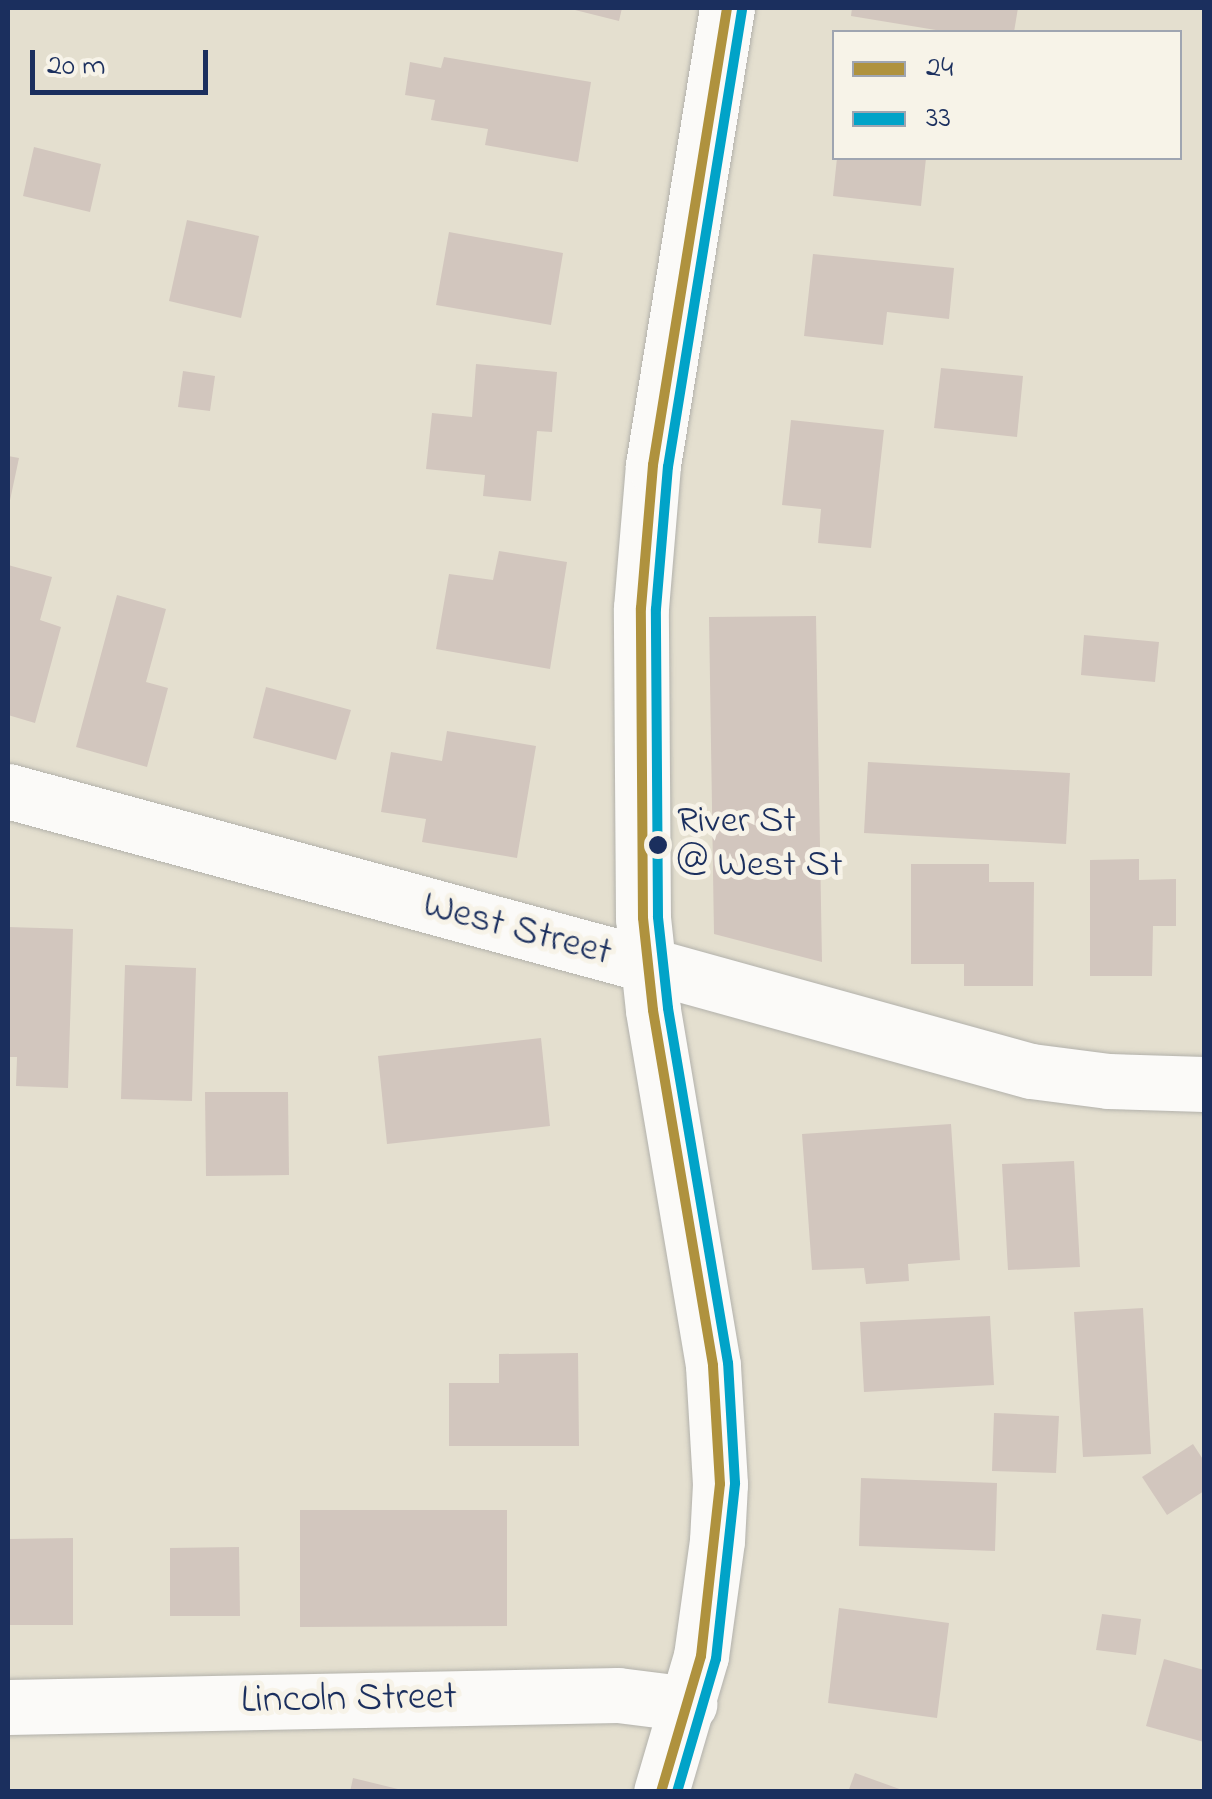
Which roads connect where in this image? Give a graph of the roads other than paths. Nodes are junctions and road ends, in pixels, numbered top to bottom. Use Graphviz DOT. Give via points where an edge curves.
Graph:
graph roads {
  1 [pos="727,8"];
  2 [pos="8,790"];
  3 [pos="648,965"];
  4 [pos="1204,1084"];
  5 [pos="689,1704"];
  6 [pos="8,1707"];
  7 [pos="661,1792"];
  1 -- 3 [label="main road" via="645,538 640,687"];
  2 -- 3 [label="main road, West Street"];
  3 -- 4 [label="main road, West Street" via="1031,1071"];
  3 -- 5 [label="main road" via="705,1306 717,1421 717,1541"];
  5 -- 6 [label="main road, Lincoln Street" via="618,1695"];
  5 -- 7 [label="main road"];
}
